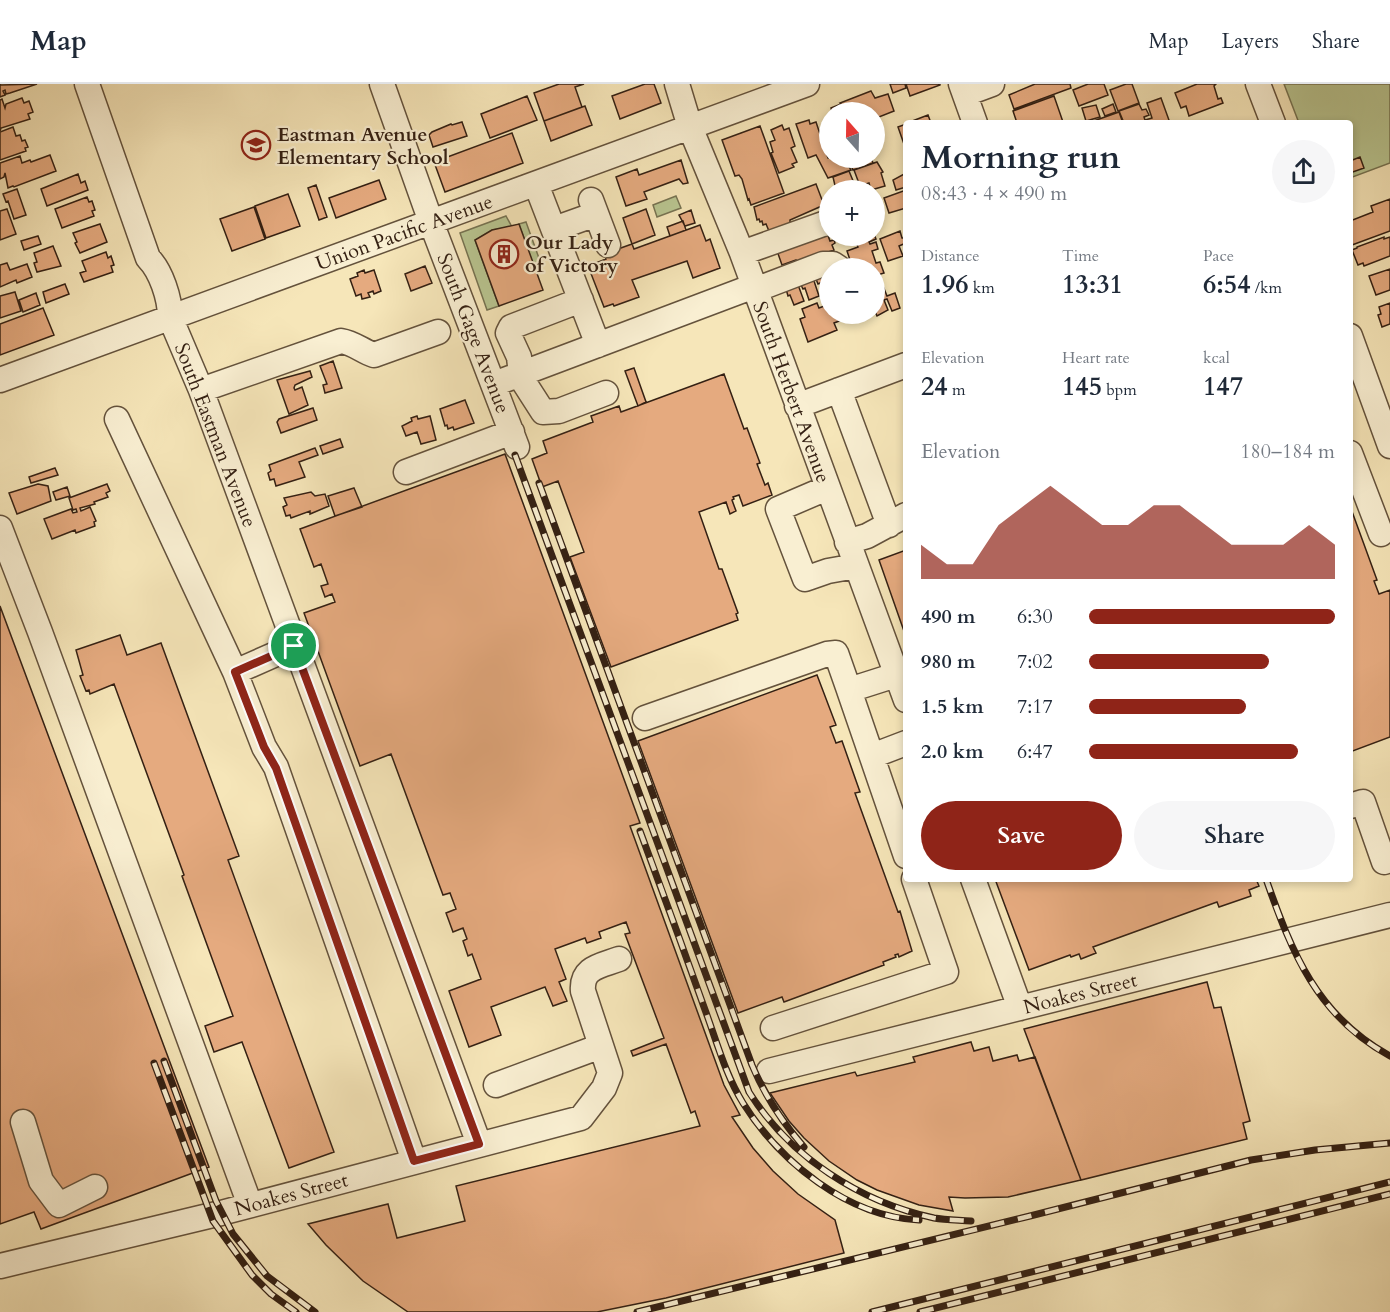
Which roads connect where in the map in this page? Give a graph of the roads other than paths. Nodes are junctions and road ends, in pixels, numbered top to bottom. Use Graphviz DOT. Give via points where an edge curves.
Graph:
graph roads {
  1 [pos="87,84"];
  2 [pos="382,84"];
  3 [pos="677,84"];
  4 [pos="807,84"];
  5 [pos="992,84"];
  6 [pos="1258,84"];
  7 [pos="963,89"];
  8 [pos="974,120"];
  9 [pos="1272,120"];
  10 [pos="690,127"];
  11 [pos="537,184"];
  12 [pos="431,222"];
  13 [pos="819,225"];
  14 [pos="554,229"];
  15 [pos="608,245"];
  16 [pos="742,253"];
  17 [pos="819,265"];
  18 [pos="755,288"];
  19 [pos="581,300"];
  20 [pos="170,317"];
  21 [pos="438,332"];
  22 [pos="1353,344"];
  23 [pos="598,345"];
  24 [pos="903,366"];
  25 [pos="521,374"];
  26 [pos="0,380"];
  27 [pos="494,384"];
  28 [pos="201,390"];
  29 [pos="839,390"];
  30 [pos="606,393"];
  31 [pos="797,406"];
  32 [pos="117,419"];
  33 [pos="1388,436"];
  34 [pos="1353,461"];
  35 [pos="406,472"];
  36 [pos="827,488"];
  37 [pos="897,520"];
  38 [pos="0,528"];
  39 [pos="1381,534"];
  40 [pos="847,542"];
  41 [pos="856,566"];
  42 [pos="294,646"];
  43 [pos="235,672"];
  44 [pos="896,675"];
  45 [pos="849,690"];
  46 [pos="903,692"];
  47 [pos="645,718"];
  48 [pos="903,744"];
  49 [pos="872,756"];
  50 [pos="1353,805"];
  51 [pos="903,847"];
  52 [pos="1390,861"];
  53 [pos="915,882"];
  54 [pos="974,882"];
  55 [pos="1390,915"];
  56 [pos="619,959"];
  57 [pos="1020,1008"];
  58 [pos="773,1029"];
  59 [pos="601,1046"];
  60 [pos="770,1071"];
  61 [pos="496,1085"];
  62 [pos="23,1122"];
  63 [pos="479,1144"];
  64 [pos="414,1161"];
  65 [pos="95,1187"];
  66 [pos="250,1205"];
  67 [pos="0,1266"];
  1 -- 20 [label="street, South Eastman Avenue" via="148,258 146,267 162,308"];
  2 -- 12 [label="street, South Gage Avenue"];
  3 -- 10 [label="street, South Herbert Avenue"];
  4 -- 10 [label="street, Union Pacific Avenue"];
  5 -- 7 [label="street"];
  6 -- 9 [label="street"];
  7 -- 8 [label="street"];
  10 -- 11 [label="street, Union Pacific Avenue"];
  10 -- 16 [label="street, South Herbert Avenue"];
  11 -- 12 [label="street, Union Pacific Avenue"];
  11 -- 14 [label="street"];
  12 -- 20 [label="street, Union Pacific Avenue"];
  12 -- 27 [label="street, South Gage Avenue"];
  13 -- 16 [label="street"];
  14 -- 15 [label="street" via="594,207"];
  14 -- 19 [label="street"];
  16 -- 18 [label="street, South Herbert Avenue"];
  17 -- 18 [label="street"];
  18 -- 23 [label="street"];
  18 -- 31 [label="street, South Herbert Avenue"];
  19 -- 23 [label="street"];
  19 -- 25 [label="street" via="511,327 508,333 519,357"];
  20 -- 26 [label="street, Union Pacific Avenue"];
  20 -- 28 [label="street, South Eastman Avenue"];
  21 -- 28 [label="street" via="374,356 353,343 341,341"];
  22 -- 33 [label="street"];
  23 -- 25 [label="street"];
  24 -- 29 [label="street"];
  25 -- 27 [label="street"];
  25 -- 30 [label="street" via="543,412 559,411"];
  27 -- 35 [label="street, South Gage Avenue" via="514,440"];
  28 -- 42 [label="street, South Eastman Avenue"];
  29 -- 31 [label="street"];
  29 -- 37 [label="street"];
  31 -- 36 [label="street, South Herbert Avenue"];
  32 -- 43 [label="street"];
  34 -- 39 [label="street"];
  36 -- 40 [label="street, South Herbert Avenue"];
  36 -- 41 [label="street" via="778,509 805,579"];
  37 -- 40 [label="street"];
  38 -- 66 [label="street"];
  40 -- 41 [label="street, South Herbert Avenue"];
  41 -- 44 [label="street, South Herbert Avenue"];
  42 -- 43 [label="street"];
  42 -- 63 [label="street, South Eastman Avenue"];
  43 -- 64 [label="street" via="276,768"];
  44 -- 45 [label="street"];
  44 -- 46 [label="street, South Herbert Avenue"];
  45 -- 47 [label="street" via="836,653 827,654"];
  45 -- 49 [label="street"];
  48 -- 49 [label="street"];
  49 -- 51 [label="street"];
  50 -- 52 [label="street" via="1363,802 1384,862"];
  53 -- 58 [label="street" via="946,972"];
  54 -- 57 [label="street"];
  55 -- 57 [label="street, Noakes Street"];
  56 -- 59 [label="street" via="589,971 582,981"];
  57 -- 60 [label="street, Noakes Street"];
  59 -- 61 [label="street"];
  59 -- 63 [label="street, Noakes Street" via="610,1073 604,1088 581,1118"];
  62 -- 65 [label="street" via="41,1181 59,1205"];
  63 -- 64 [label="street, Noakes Street"];
  64 -- 66 [label="street, Noakes Street"];
  66 -- 67 [label="street, Noakes Street"];
}
